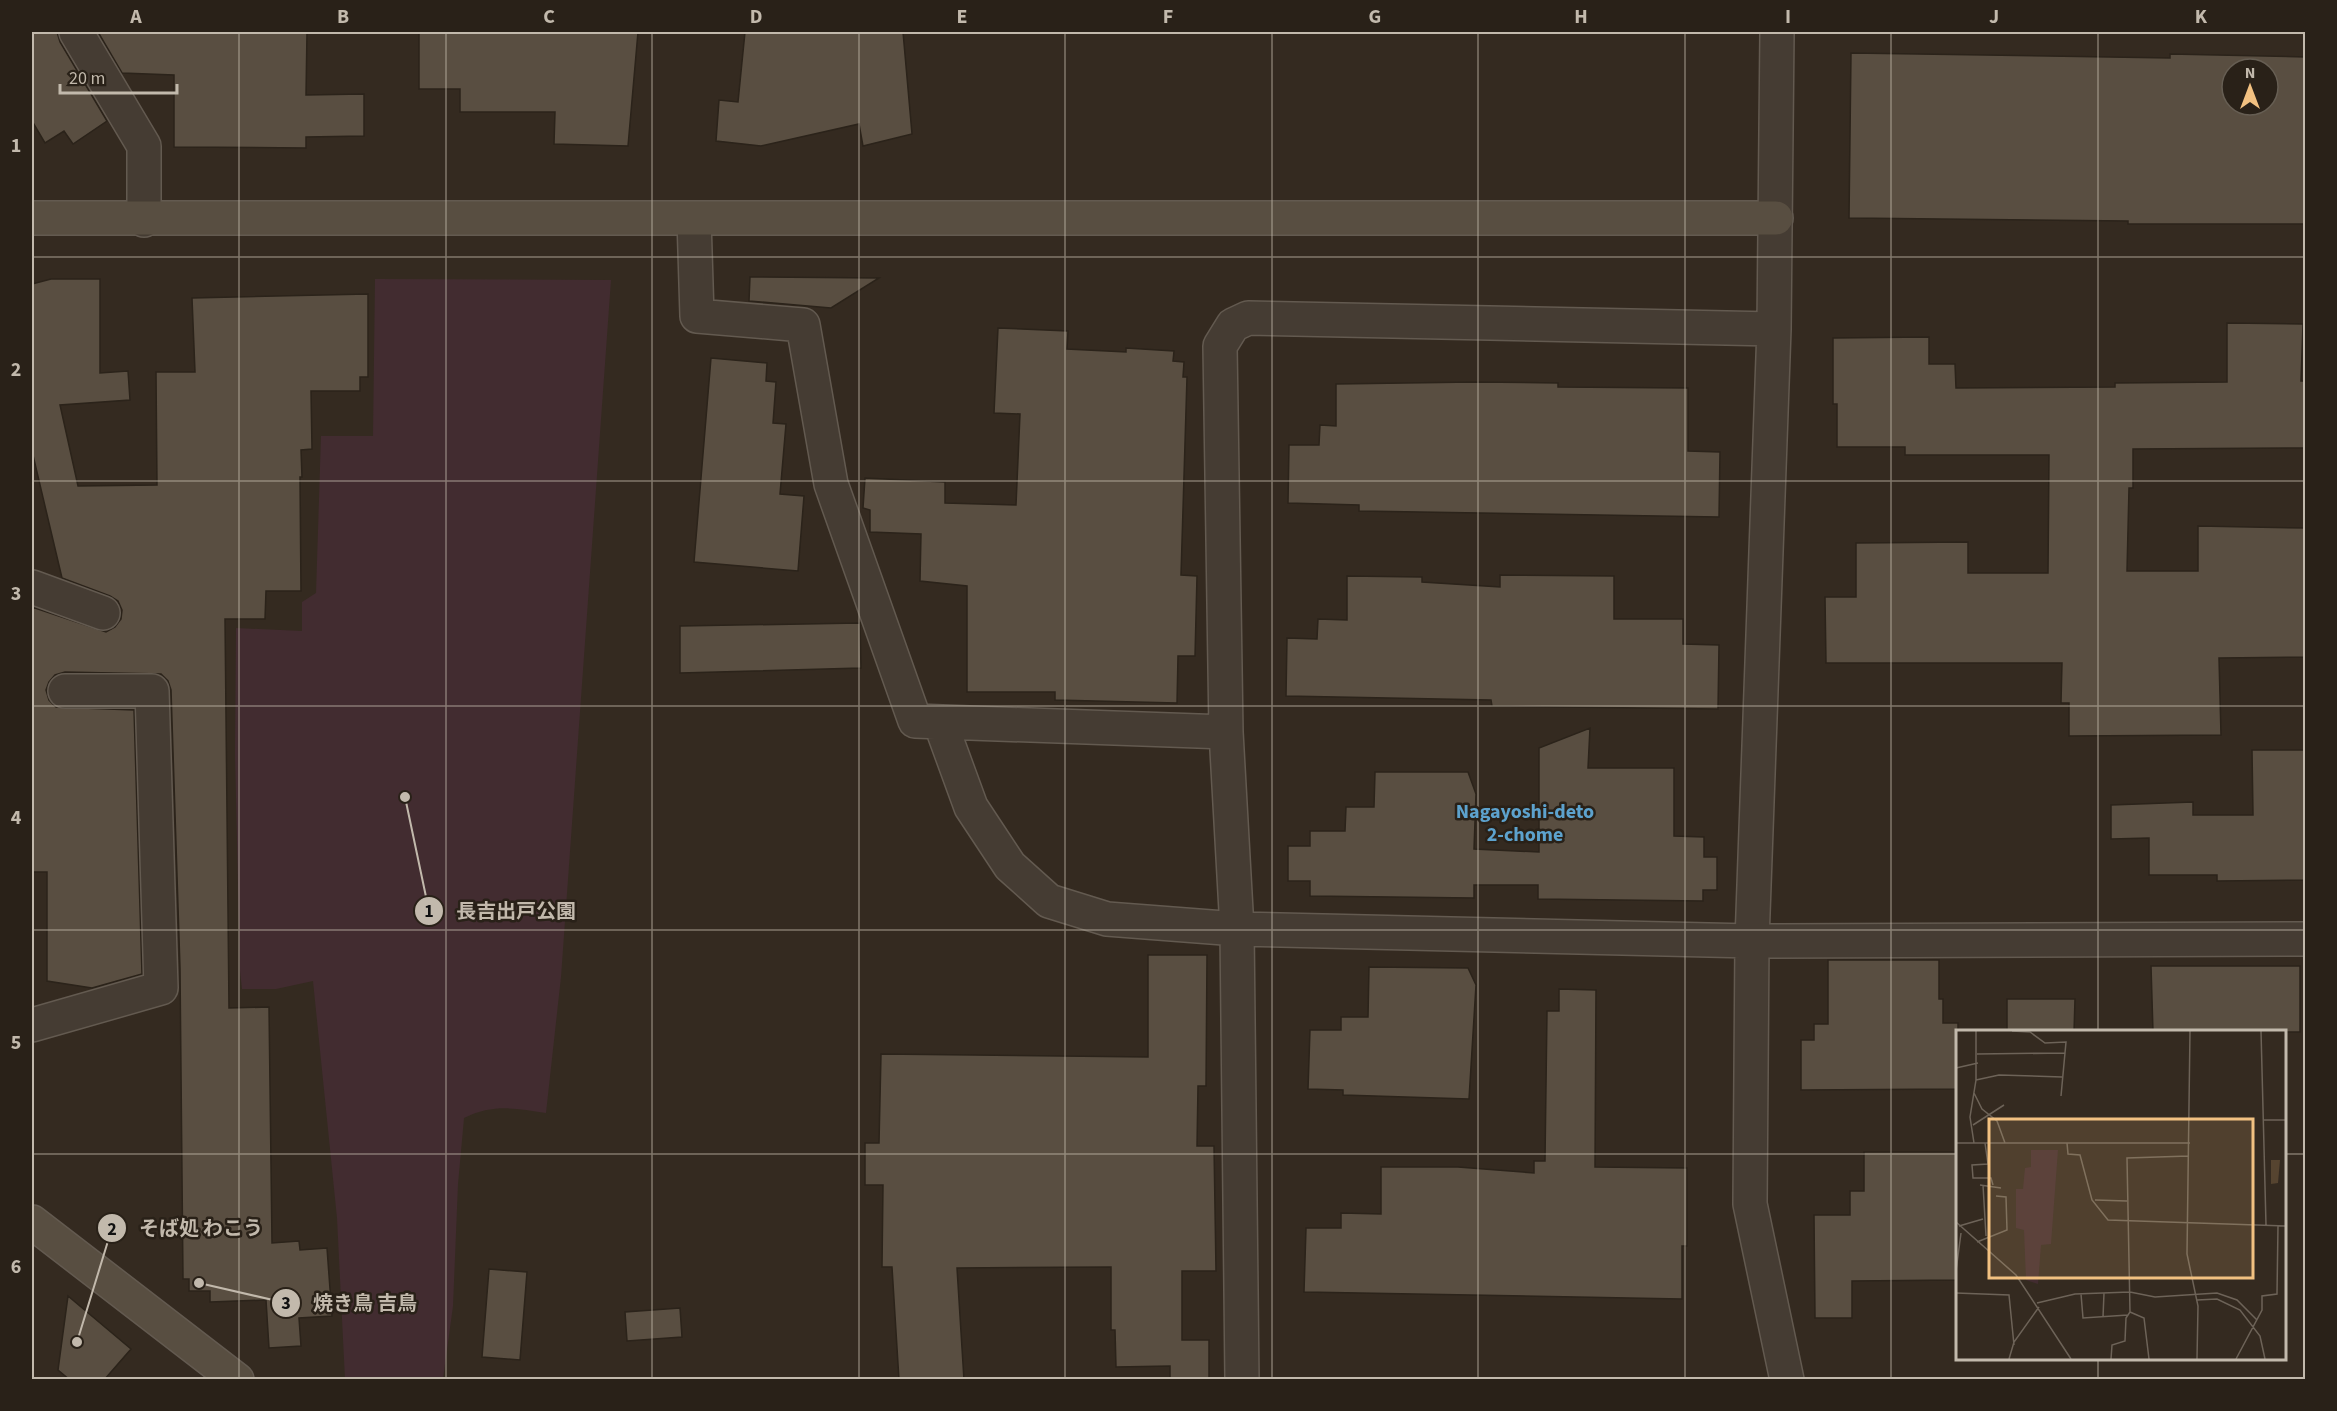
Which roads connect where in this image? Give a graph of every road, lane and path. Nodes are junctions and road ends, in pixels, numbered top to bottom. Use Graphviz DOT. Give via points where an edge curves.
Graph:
graph roads {
  1 [pos="76,32"];
  2 [pos="1778,32"];
  3 [pos="32,218"];
  4 [pos="1776,218"];
  5 [pos="694,219"];
  6 [pos="144,220"];
  7 [pos="1774,329"];
  8 [pos="32,587"];
  9 [pos="103,613"];
  10 [pos="65,691"];
  11 [pos="940,722"];
  12 [pos="1226,732"];
  13 [pos="1237,929"];
  14 [pos="2306,939"];
  15 [pos="1752,941"];
  16 [pos="32,1025"];
  17 [pos="32,1222"];
  18 [pos="237,1380"];
  19 [pos="1242,1380"];
  20 [pos="1787,1380"];
  1 -- 6 [label="street" via="144,146"];
  2 -- 4 [label="street"];
  3 -- 6 [label="street"];
  4 -- 5 [label="street"];
  4 -- 7 [label="street"];
  5 -- 6 [label="street"];
  5 -- 11 [label="street" via="698,316 803,325 831,484 915,721"];
  7 -- 12 [label="street" via="1248,318 1233,325 1220,346"];
  7 -- 15 [label="street"];
  8 -- 9 [label="street"];
  10 -- 16 [label="street" via="152,691 161,988"];
  11 -- 12 [label="street"];
  11 -- 13 [label="street" via="971,807 1010,866 1049,901 1107,919"];
  12 -- 13 [label="street"];
  13 -- 15 [label="street"];
  13 -- 19 [label="street"];
  14 -- 15 [label="street"];
  15 -- 20 [label="street" via="1750,1204"];
  17 -- 18 [label="street"];
}
